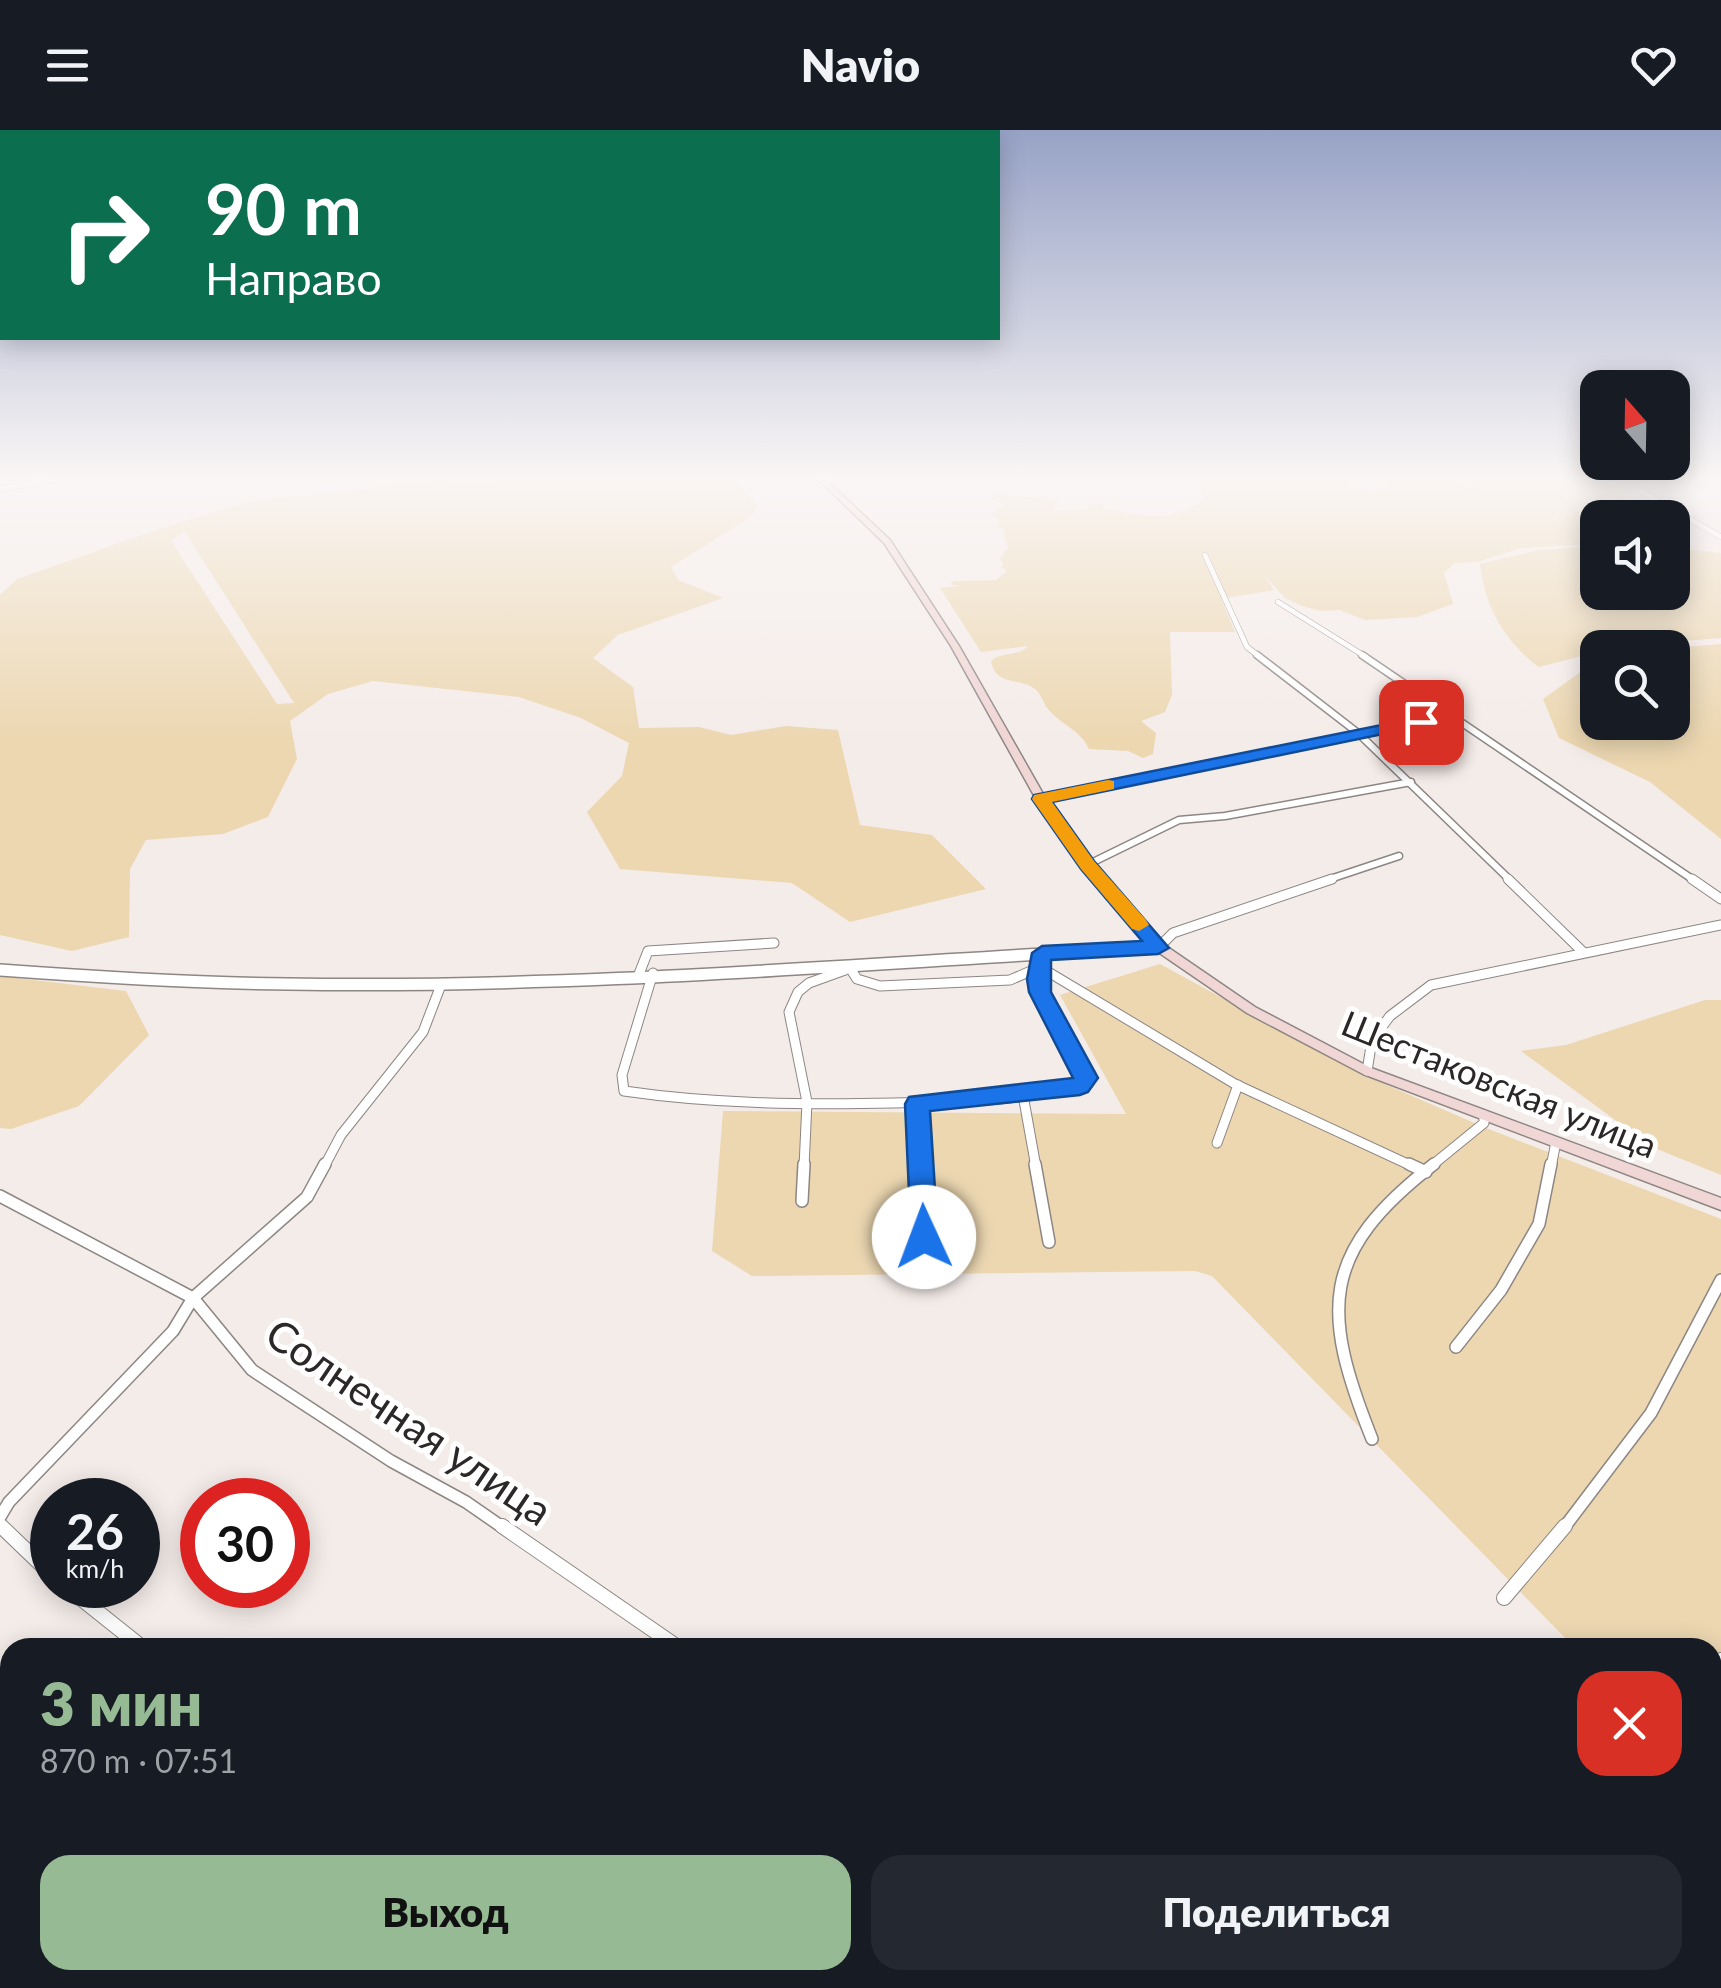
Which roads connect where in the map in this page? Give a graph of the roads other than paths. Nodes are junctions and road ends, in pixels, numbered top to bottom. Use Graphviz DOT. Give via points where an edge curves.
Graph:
graph roads {
  1 [pos="902,566"];
  2 [pos="1209,566"];
  3 [pos="1278,602"];
  4 [pos="1248,647"];
  5 [pos="1452,716"];
  6 [pos="1358,733"];
  7 [pos="1412,782"];
  8 [pos="1040,799"];
  9 [pos="1400,856"];
  10 [pos="1088,865"];
  11 [pos="1721,899"];
  12 [pos="1721,925"];
  13 [pos="774,942"];
  14 [pos="1158,948"];
  15 [pos="1584,952"];
  16 [pos="1042,953"];
  17 [pos="872,962"];
  18 [pos="850,968"];
  19 [pos="1040,968"];
  20 [pos="0,970"];
  21 [pos="653,973"];
  22 [pos="639,974"];
  23 [pos="441,985"];
  24 [pos="1367,1071"];
  25 [pos="1238,1085"];
  26 [pos="1023,1095"];
  27 [pos="807,1102"];
  28 [pos="917,1104"];
  29 [pos="1484,1115"];
  30 [pos="1556,1142"];
  31 [pos="1217,1144"];
  32 [pos="1426,1172"];
  33 [pos="0,1196"];
  34 [pos="802,1201"];
  35 [pos="1721,1204"];
  36 [pos="924,1237"];
  37 [pos="1049,1242"];
  38 [pos="1721,1280"];
  39 [pos="193,1298"];
  40 [pos="1456,1346"];
  41 [pos="1372,1439"];
  42 [pos="1,1527"];
  43 [pos="30,1555"];
  44 [pos="1504,1598"];
  45 [pos="93,1608"];
  46 [pos="130,1638"];
  47 [pos="663,1638"];
  1 -- 8 [label="main road, Шестаковская улица"];
  2 -- 4 [label="street"];
  3 -- 5 [label="street"];
  4 -- 6 [label="street"];
  5 -- 6 [label="street"];
  5 -- 11 [label="street"];
  6 -- 7 [label="street"];
  6 -- 8 [label="street"];
  7 -- 10 [label="street" via="1178,820"];
  7 -- 15 [label="street"];
  8 -- 10 [label="main road, Шестаковская улица"];
  9 -- 14 [label="street" via="1173,934"];
  10 -- 14 [label="main road, Шестаковская улица"];
  12 -- 15 [label="street"];
  13 -- 22 [label="street" via="648,951"];
  14 -- 16 [label="street"];
  14 -- 24 [label="main road, Шестаковская улица" via="1251,1010"];
  15 -- 24 [label="street" via="1431,985 1390,1016 1372,1040"];
  16 -- 17 [label="street"];
  16 -- 19 [label="street"];
  17 -- 18 [label="street"];
  17 -- 21 [label="street"];
  18 -- 19 [label="street" via="857,980 880,986 1010,980"];
  18 -- 27 [label="street" via="809,983 792,1002 790,1027"];
  19 -- 25 [label="street"];
  19 -- 26 [label="street" via="1040,992 1086,1082"];
  20 -- 23 [label="street" via="181,983"];
  21 -- 22 [label="street"];
  21 -- 27 [label="street" via="622,1075 624,1091"];
  22 -- 23 [label="street"];
  23 -- 39 [label="street" via="422,1032 341,1136 307,1198"];
  24 -- 29 [label="main road, Шестаковская улица"];
  25 -- 31 [label="street"];
  25 -- 32 [label="street"];
  26 -- 28 [label="street"];
  26 -- 37 [label="street"];
  27 -- 28 [label="street"];
  27 -- 34 [label="street"];
  28 -- 36 [label="street"];
  29 -- 30 [label="main road, Шестаковская улица"];
  29 -- 32 [label="street" via="1484,1123"];
  30 -- 35 [label="main road, Шестаковская улица"];
  30 -- 40 [label="street" via="1539,1224 1501,1290"];
  32 -- 41 [label="street" via="1358,1237 1344,1258 1335,1296 1348,1387"];
  33 -- 39 [label="street, Солнечная улица"];
  38 -- 44 [label="street" via="1651,1413"];
  39 -- 42 [label="street" via="173,1330 8,1502"];
  39 -- 47 [label="street, Солнечная улица" via="252,1370 466,1502"];
  42 -- 43 [label="street"];
  45 -- 46 [label="street"];
}
